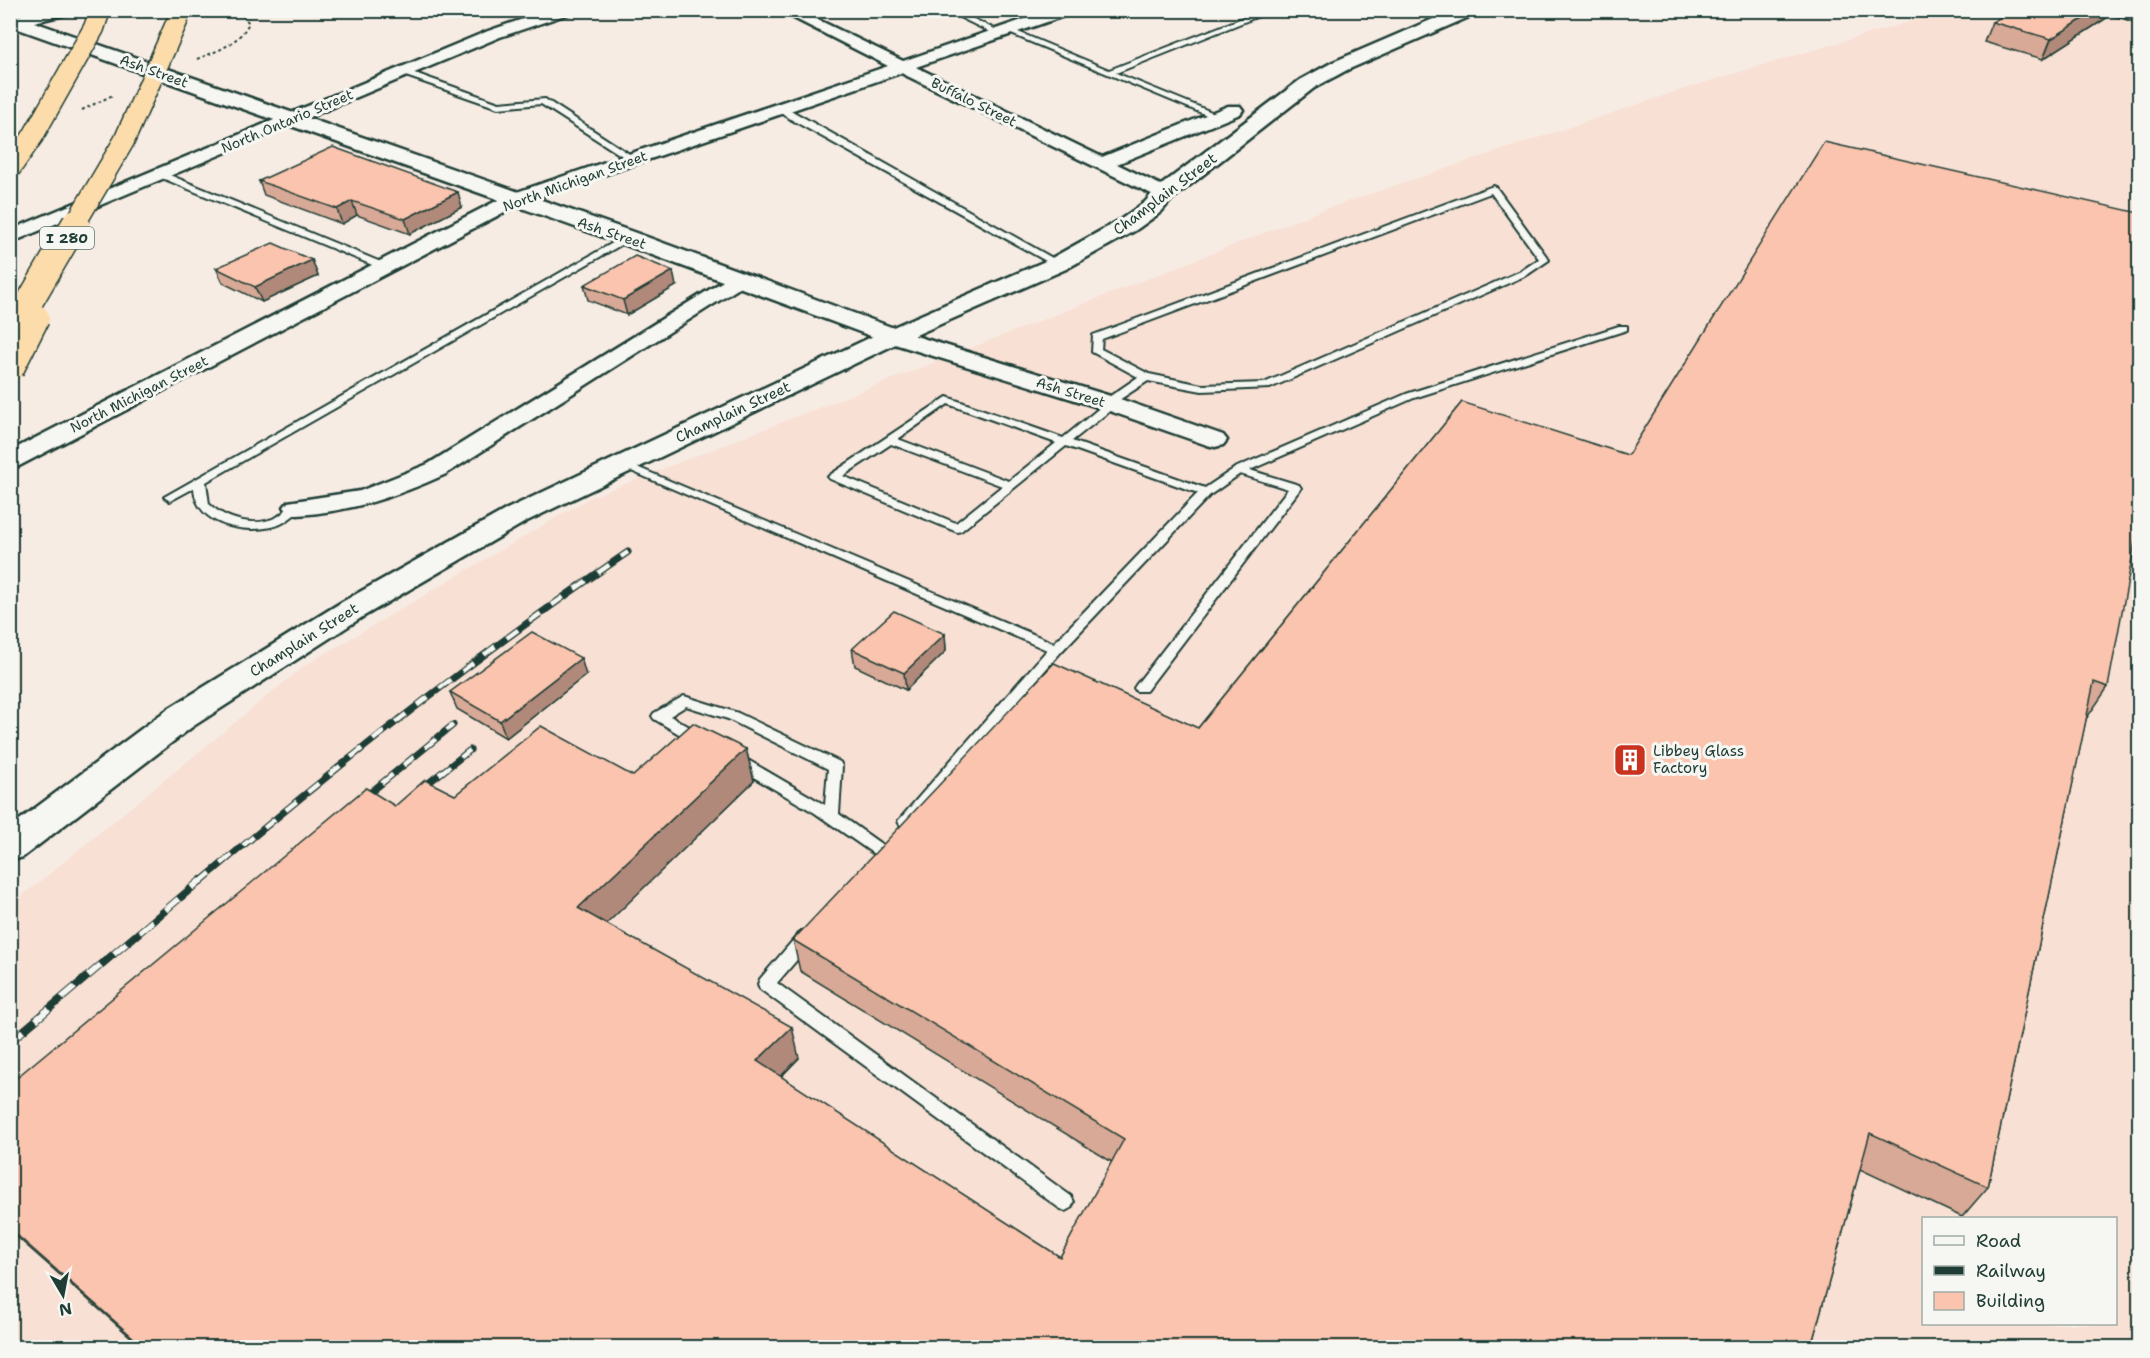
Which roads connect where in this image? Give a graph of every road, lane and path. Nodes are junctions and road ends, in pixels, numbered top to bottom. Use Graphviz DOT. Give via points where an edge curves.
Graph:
graph roads {
  1 [pos="62,10"];
  2 [pos="100,10"];
  3 [pos="238,10"];
  4 [pos="566,10"];
  5 [pos="785,10"];
  6 [pos="948,10"];
  7 [pos="1068,10"];
  8 [pos="1271,10"];
  9 [pos="2115,10"];
  10 [pos="1453,13"];
  11 [pos="178,16"];
  12 [pos="2139,17"];
  13 [pos="14,20"];
  14 [pos="1004,33"];
  15 [pos="192,62"];
  16 [pos="903,68"];
  17 [pos="403,72"];
  18 [pos="1109,73"];
  19 [pos="782,109"];
  20 [pos="1234,110"];
  21 [pos="1216,117"];
  22 [pos="292,119"];
  23 [pos="124,141"];
  24 [pos="633,159"];
  25 [pos="1101,164"];
  26 [pos="10,170"];
  27 [pos="160,174"];
  28 [pos="1164,194"];
  29 [pos="515,200"];
  30 [pos="10,237"];
  31 [pos="628,238"];
  32 [pos="1058,264"];
  33 [pos="385,267"];
  34 [pos="740,279"];
  35 [pos="1623,328"];
  36 [pos="10,335"];
  37 [pos="893,336"];
  38 [pos="10,370"];
  39 [pos="1146,377"];
  40 [pos="1110,404"];
  41 [pos="889,439"];
  42 [pos="1215,440"];
  43 [pos="1064,442"];
  44 [pos="10,461"];
  45 [pos="621,464"];
  46 [pos="1239,470"];
  47 [pos="200,481"];
  48 [pos="1010,486"];
  49 [pos="1206,492"];
  50 [pos="170,497"];
  51 [pos="297,507"];
  52 [pos="1056,649"];
  53 [pos="1141,688"];
  54 [pos="831,818"];
  55 [pos="10,847"];
  56 [pos="819,922"];
  57 [pos="1065,1202"];
  1 -- 13 [label="main road"];
  2 -- 26 [label="highway, bridge" via="94,28"];
  3 -- 15 [label="path" via="249,23 246,31 226,47"];
  4 -- 17 [label="street, North Ontario Street" via="503,30"];
  5 -- 16 [label="street, Buffalo Street"];
  6 -- 14 [label="lane"];
  7 -- 14 [label="street, North Michigan Street"];
  8 -- 18 [label="lane"];
  9 -- 12 [label="street"];
  10 -- 28 [label="main road, Champlain Street" via="1307,84"];
  11 -- 23 [label="highway, I 280, bridge"];
  13 -- 22 [label="main road, Ash Street"];
  14 -- 16 [label="street, North Michigan Street"];
  14 -- 18 [label="lane"];
  16 -- 19 [label="street, North Michigan Street"];
  16 -- 25 [label="street, Buffalo Street"];
  17 -- 22 [label="street, North Ontario Street"];
  17 -- 24 [label="lane" via="498,106 542,102"];
  18 -- 21 [label="lane"];
  19 -- 24 [label="street, North Michigan Street"];
  19 -- 32 [label="lane"];
  20 -- 21 [label="street"];
  21 -- 25 [label="street"];
  22 -- 27 [label="street, North Ontario Street"];
  22 -- 29 [label="main road, Ash Street"];
  23 -- 36 [label="highway, I 280, bridge"];
  23 -- 38 [label="highway, bridge"];
  24 -- 29 [label="street, North Michigan Street"];
  25 -- 28 [label="street, Buffalo Street"];
  27 -- 30 [label="street, North Ontario Street"];
  27 -- 33 [label="lane"];
  28 -- 32 [label="main road, Champlain Street" via="1128,225"];
  29 -- 31 [label="main road, Ash Street"];
  29 -- 33 [label="street, North Michigan Street"];
  31 -- 34 [label="main road, Ash Street"];
  31 -- 47 [label="lane"];
  32 -- 37 [label="main road, Champlain Street"];
  33 -- 44 [label="street, North Michigan Street"];
  34 -- 37 [label="main road, Ash Street"];
  34 -- 51 [label="street" via="437,469 394,489 360,499"];
  35 -- 46 [label="lane" via="1410,396"];
  37 -- 40 [label="street, Ash Street"];
  37 -- 45 [label="main road, Champlain Street"];
  39 -- 39 [label="lane" via="1202,388 1266,386 1524,273 1544,260 1493,189 1097,337 1096,350"];
  39 -- 40 [label="lane"];
  40 -- 42 [label="street, Ash Street"];
  40 -- 43 [label="lane"];
  41 -- 43 [label="lane" via="947,400"];
  41 -- 48 [label="lane"];
  41 -- 48 [label="lane" via="834,477 957,528"];
  43 -- 48 [label="lane"];
  43 -- 49 [label="lane"];
  45 -- 52 [label="lane"];
  45 -- 55 [label="main road, Champlain Street" via="517,515 353,609 180,718"];
  46 -- 49 [label="lane"];
  46 -- 53 [label="lane" via="1295,489"];
  47 -- 50 [label="lane"];
  47 -- 51 [label="lane" via="205,507 240,525 281,519"];
  49 -- 52 [label="lane"];
  52 -- 54 [label="lane" via="884,845"];
  54 -- 54 [label="lane" via="714,748 659,716 684,701 734,716 835,766"];
  56 -- 57 [label="lane" via="766,984"];
}
